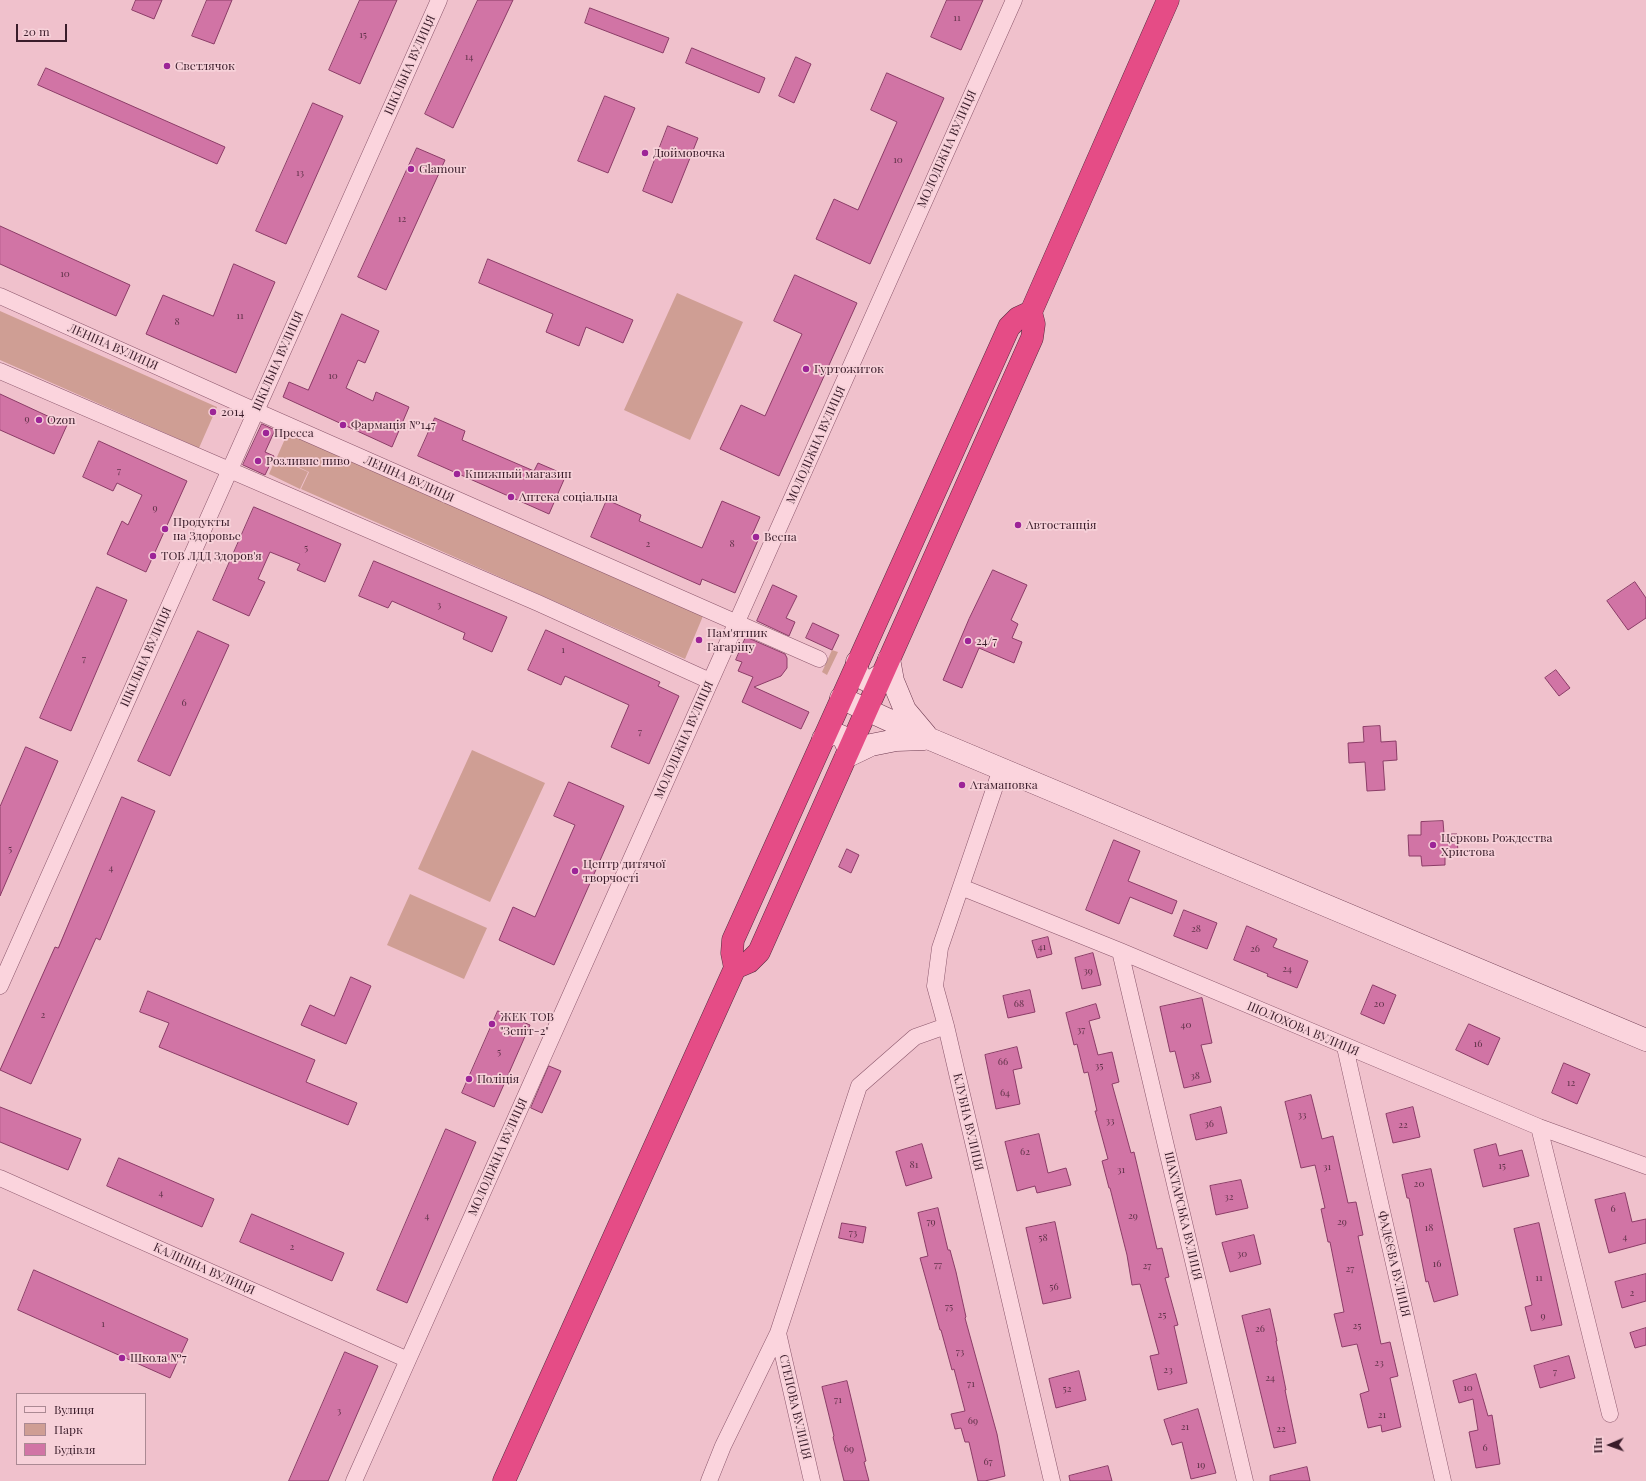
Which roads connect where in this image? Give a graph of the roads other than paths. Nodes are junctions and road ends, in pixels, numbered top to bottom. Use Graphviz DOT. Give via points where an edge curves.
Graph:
graph roads {
  1 [pos="439,0"];
  2 [pos="1014,0"];
  3 [pos="1168,0"];
  4 [pos="0,296"];
  5 [pos="1031,312"];
  6 [pos="0,372"];
  7 [pos="256,411"];
  8 [pos="229,470"];
  9 [pos="736,622"];
  10 [pos="819,659"];
  11 [pos="858,662"];
  12 [pos="887,666"];
  13 [pos="710,681"];
  14 [pos="842,698"];
  15 [pos="867,710"];
  16 [pos="823,739"];
  17 [pos="930,739"];
  18 [pos="847,753"];
  19 [pos="1001,769"];
  20 [pos="961,887"];
  21 [pos="1120,951"];
  22 [pos="735,968"];
  23 [pos="0,986"];
  24 [pos="946,1026"];
  25 [pos="1646,1040"];
  26 [pos="1345,1046"];
  27 [pos="1539,1127"];
  28 [pos="1646,1166"];
  29 [pos="0,1178"];
  30 [pos="778,1333"];
  31 [pos="408,1360"];
  32 [pos="1610,1414"];
  33 [pos="354,1481"];
  34 [pos="504,1481"];
  35 [pos="709,1481"];
  36 [pos="812,1481"];
  37 [pos="1052,1481"];
  38 [pos="1245,1481"];
  39 [pos="1443,1481"];
  1 -- 7 [label="street, ШКІЛЬНА ВУЛИЦЯ"];
  2 -- 9 [label="street, МОЛОДІЖНА ВУЛИЦЯ"];
  3 -- 5 [label="highway"];
  4 -- 7 [label="street, ЛЕНІНА ВУЛИЦЯ"];
  5 -- 11 [label="highway" via="1018,318 1009,327"];
  5 -- 12 [label="highway" via="1034,324 1032,338"];
  6 -- 8 [label="street"];
  7 -- 8 [label="street, ШКІЛЬНА ВУЛИЦЯ"];
  7 -- 9 [label="street, ЛЕНІНА ВУЛИЦЯ"];
  8 -- 13 [label="street" via="531,600"];
  8 -- 23 [label="street, ШКІЛЬНА ВУЛИЦЯ"];
  9 -- 10 [label="street, ЛЕНІНА ВУЛИЦЯ"];
  9 -- 13 [label="street, МОЛОДІЖНА ВУЛИЦЯ"];
  11 -- 12 [label="street" via="857,670 860,677 870,682"];
  11 -- 14 [label="highway"];
  12 -- 15 [label="highway"];
  12 -- 17 [label="street" via="905,710"];
  13 -- 31 [label="street, МОЛОДІЖНА ВУЛИЦЯ"];
  14 -- 15 [label="street"];
  14 -- 16 [label="highway"];
  15 -- 17 [label="street"];
  15 -- 18 [label="highway"];
  16 -- 18 [label="street" via="835,733 843,737"];
  16 -- 22 [label="highway" via="733,940"];
  17 -- 18 [label="street" via="896,740"];
  17 -- 19 [label="street"];
  18 -- 22 [label="highway" via="759,952 749,962"];
  19 -- 20 [label="street, КЛУБНА ВУЛИЦЯ"];
  19 -- 25 [label="street"];
  20 -- 21 [label="street, ШОЛОХОВА ВУЛИЦЯ"];
  20 -- 24 [label="street, КЛУБНА ВУЛИЦЯ" via="940,948 934,986"];
  21 -- 26 [label="street, ШОЛОХОВА ВУЛИЦЯ"];
  21 -- 38 [label="street, ШАХТАРСЬКА ВУЛИЦЯ"];
  22 -- 34 [label="highway"];
  24 -- 30 [label="street" via="914,1037 859,1086"];
  24 -- 37 [label="street, КЛУБНА ВУЛИЦЯ"];
  26 -- 27 [label="street, ШОЛОХОВА ВУЛИЦЯ"];
  26 -- 39 [label="street, ФАДЄЄВА ВУЛИЦЯ"];
  27 -- 28 [label="street, ШОЛОХОВА ВУЛИЦЯ"];
  27 -- 32 [label="street"];
  29 -- 31 [label="street, КАЛІНІНА ВУЛИЦЯ"];
  30 -- 35 [label="street" via="722,1446"];
  30 -- 36 [label="street, СТЕПОВА ВУЛИЦЯ"];
  31 -- 33 [label="street, МОЛОДІЖНА ВУЛИЦЯ"];
}
